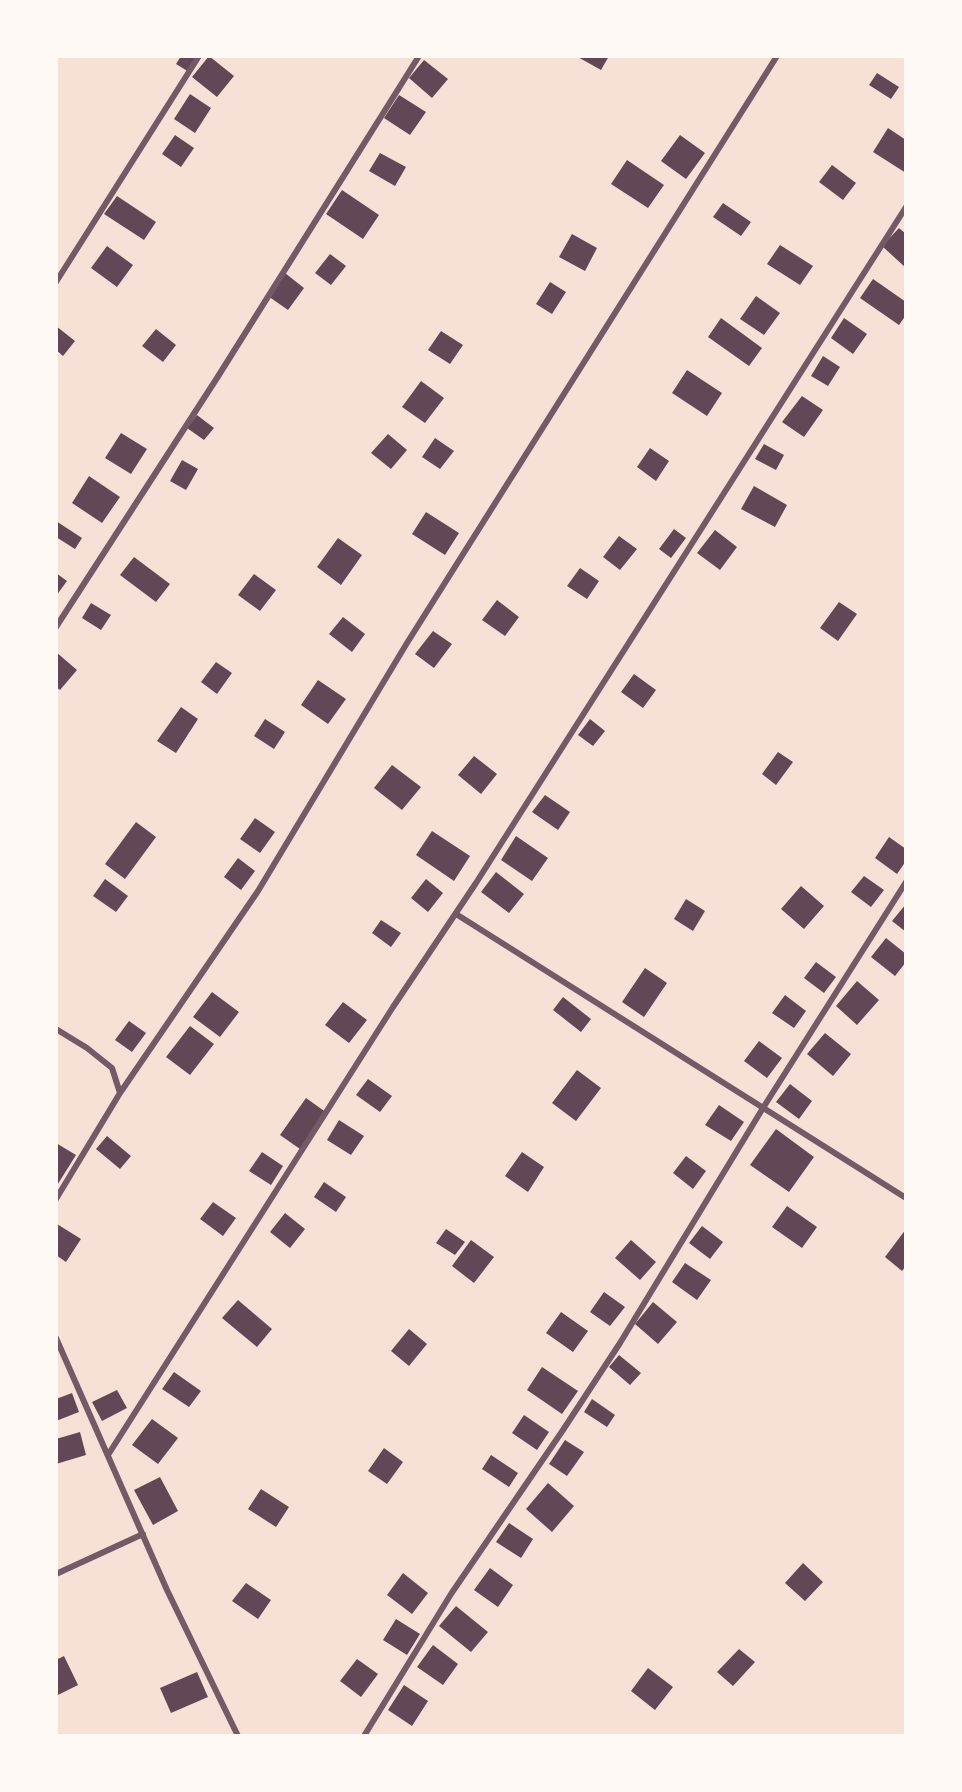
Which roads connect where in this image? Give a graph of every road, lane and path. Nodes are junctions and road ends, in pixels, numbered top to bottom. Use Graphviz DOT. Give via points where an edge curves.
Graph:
graph roads {
  1 [pos="199,56"];
  2 [pos="419,56"];
  3 [pos="777,56"];
  4 [pos="906,207"];
  5 [pos="56,282"];
  6 [pos="56,627"];
  7 [pos="906,882"];
  8 [pos="456,914"];
  9 [pos="56,1029"];
  10 [pos="120,1093"];
  11 [pos="763,1108"];
  12 [pos="906,1198"];
  13 [pos="56,1199"];
  14 [pos="56,1338"];
  15 [pos="108,1455"];
  16 [pos="143,1534"];
  17 [pos="56,1574"];
  18 [pos="238,1736"];
  19 [pos="364,1736"];
  1 -- 5 [label="lane"];
  2 -- 6 [label="lane"];
  3 -- 10 [label="lane" via="407,643 258,891"];
  4 -- 8 [label="lane"];
  7 -- 11 [label="lane"];
  8 -- 11 [label="lane"];
  8 -- 15 [label="lane"];
  9 -- 10 [label="lane" via="112,1068"];
  10 -- 13 [label="lane"];
  11 -- 12 [label="lane"];
  11 -- 19 [label="lane" via="620,1343 451,1594"];
  14 -- 15 [label="lane"];
  15 -- 16 [label="lane"];
  16 -- 17 [label="lane"];
  16 -- 18 [label="lane"];
}
